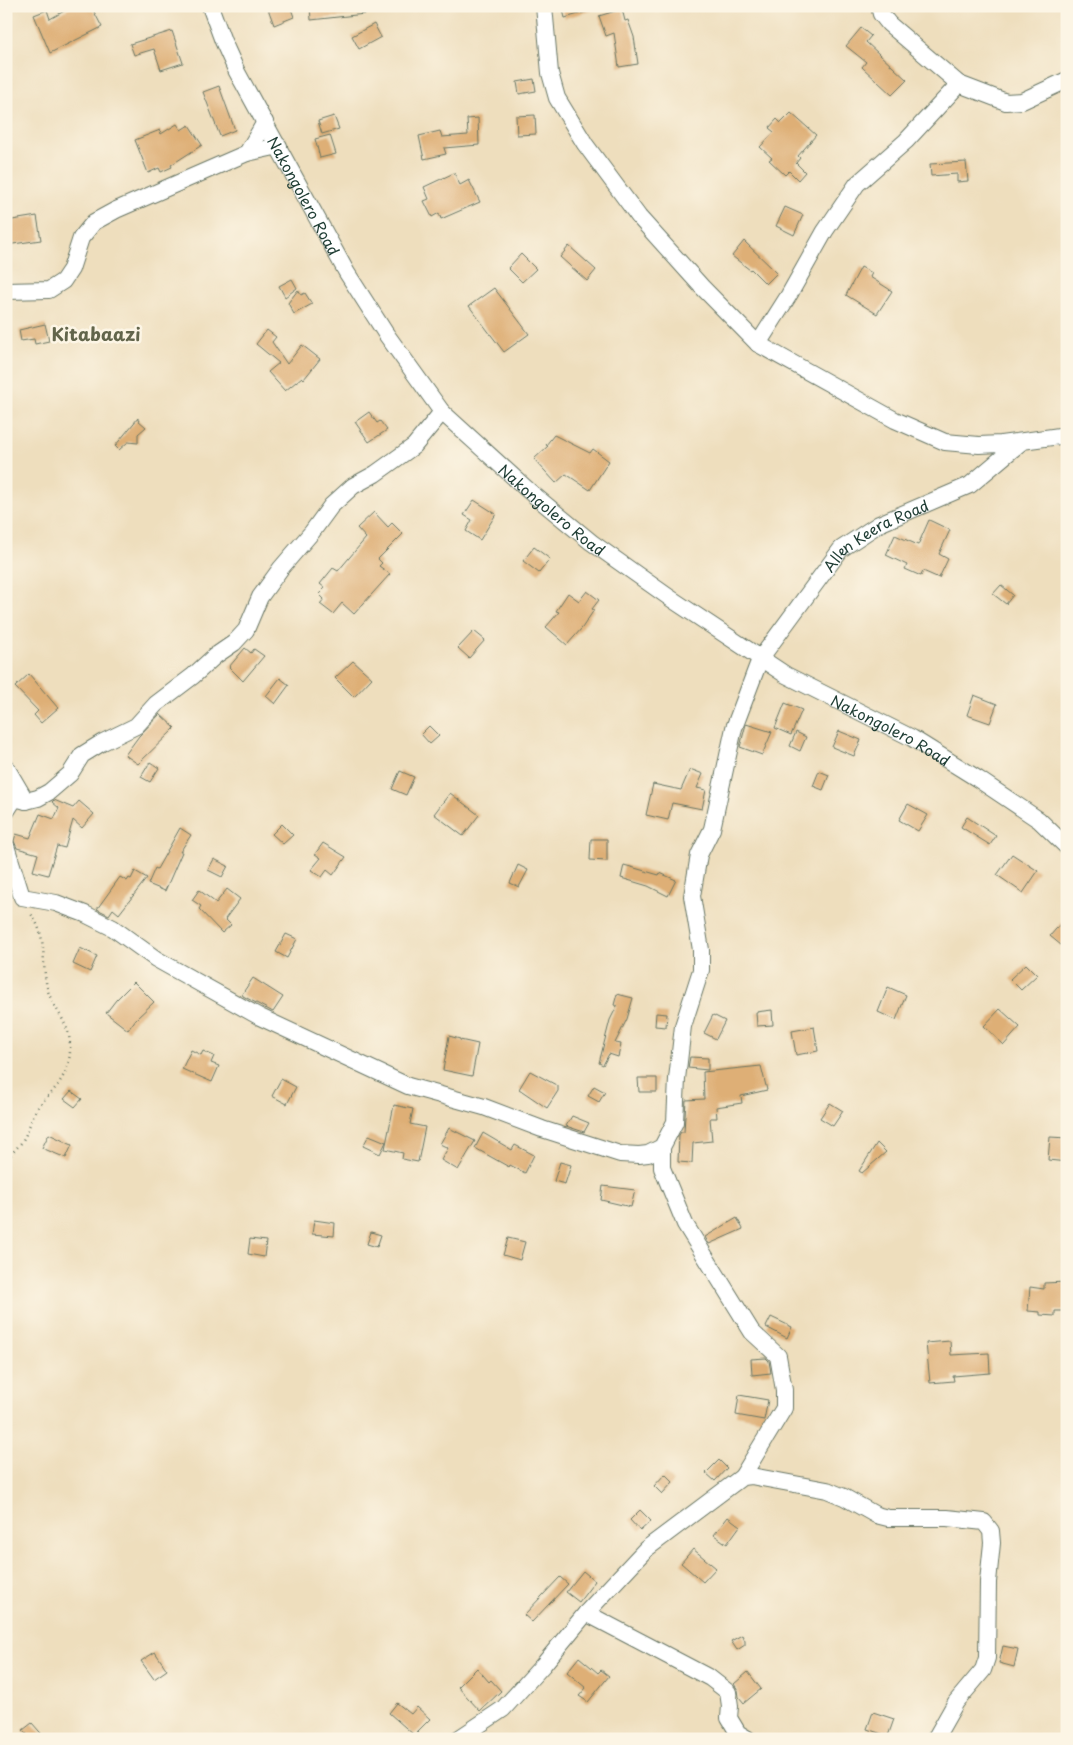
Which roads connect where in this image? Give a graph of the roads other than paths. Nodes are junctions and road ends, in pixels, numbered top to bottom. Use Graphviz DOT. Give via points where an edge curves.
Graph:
graph roads {
  1 [pos="210,6"];
  2 [pos="544,6"];
  3 [pos="879,6"];
  4 [pos="1067,80"];
  5 [pos="959,84"];
  6 [pos="265,122"];
  7 [pos="279,146"];
  8 [pos="247,153"];
  9 [pos="6,291"];
  10 [pos="758,344"];
  11 [pos="442,412"];
  12 [pos="1067,435"];
  13 [pos="1020,443"];
  14 [pos="760,658"];
  15 [pos="6,767"];
  16 [pos="26,801"];
  17 [pos="6,812"];
  18 [pos="6,846"];
  19 [pos="1067,847"];
  20 [pos="662,1147"];
  21 [pos="742,1477"];
  22 [pos="586,1613"];
  23 [pos="458,1739"];
  24 [pos="748,1739"];
  25 [pos="935,1739"];
  1 -- 6 [label="street, Nakongolero Road" via="237,72"];
  2 -- 10 [label="street" via="550,73 557,98 585,144 639,217"];
  3 -- 5 [label="street" via="889,24"];
  4 -- 5 [label="street" via="1022,101 1006,102"];
  5 -- 10 [label="street" via="906,141 858,184 825,231"];
  6 -- 7 [label="street, Nakongolero Road"];
  6 -- 8 [label="street"];
  7 -- 8 [label="street"];
  7 -- 11 [label="street, Nakongolero Road" via="347,272 386,334"];
  8 -- 9 [label="street" via="94,222 81,238 71,269 63,281 49,290"];
  10 -- 13 [label="street" via="895,420 945,442 979,445"];
  11 -- 14 [label="street, Nakongolero Road" via="591,542"];
  11 -- 16 [label="street" via="414,446 353,486 331,506 260,597 246,630 234,644 156,704 136,726 82,755 70,774 49,792"];
  12 -- 13 [label="street"];
  13 -- 14 [label="street, Allen Keera Road" via="970,485 878,524 841,549"];
  14 -- 19 [label="street, Nakongolero Road" via="786,675 912,738 1039,820"];
  14 -- 20 [label="street, Allen Keera Road" via="734,728 712,830 699,855 692,896 701,970 683,1026 675,1122"];
  15 -- 16 [label="street"];
  16 -- 17 [label="street" via="15,798"];
  18 -- 20 [label="street" via="22,897 56,902 113,928 163,963 260,1017 408,1086 484,1107 620,1154 648,1154"];
  20 -- 21 [label="street" via="662,1168 685,1224 752,1332 778,1356 784,1408"];
  21 -- 22 [label="street" via="646,1549"];
  21 -- 25 [label="street" via="827,1490 888,1518 984,1522 991,1531 987,1658 983,1670 956,1702"];
  22 -- 23 [label="street" via="503,1709"];
  22 -- 24 [label="street" via="710,1678 728,1692 729,1718 738,1733"];
}
